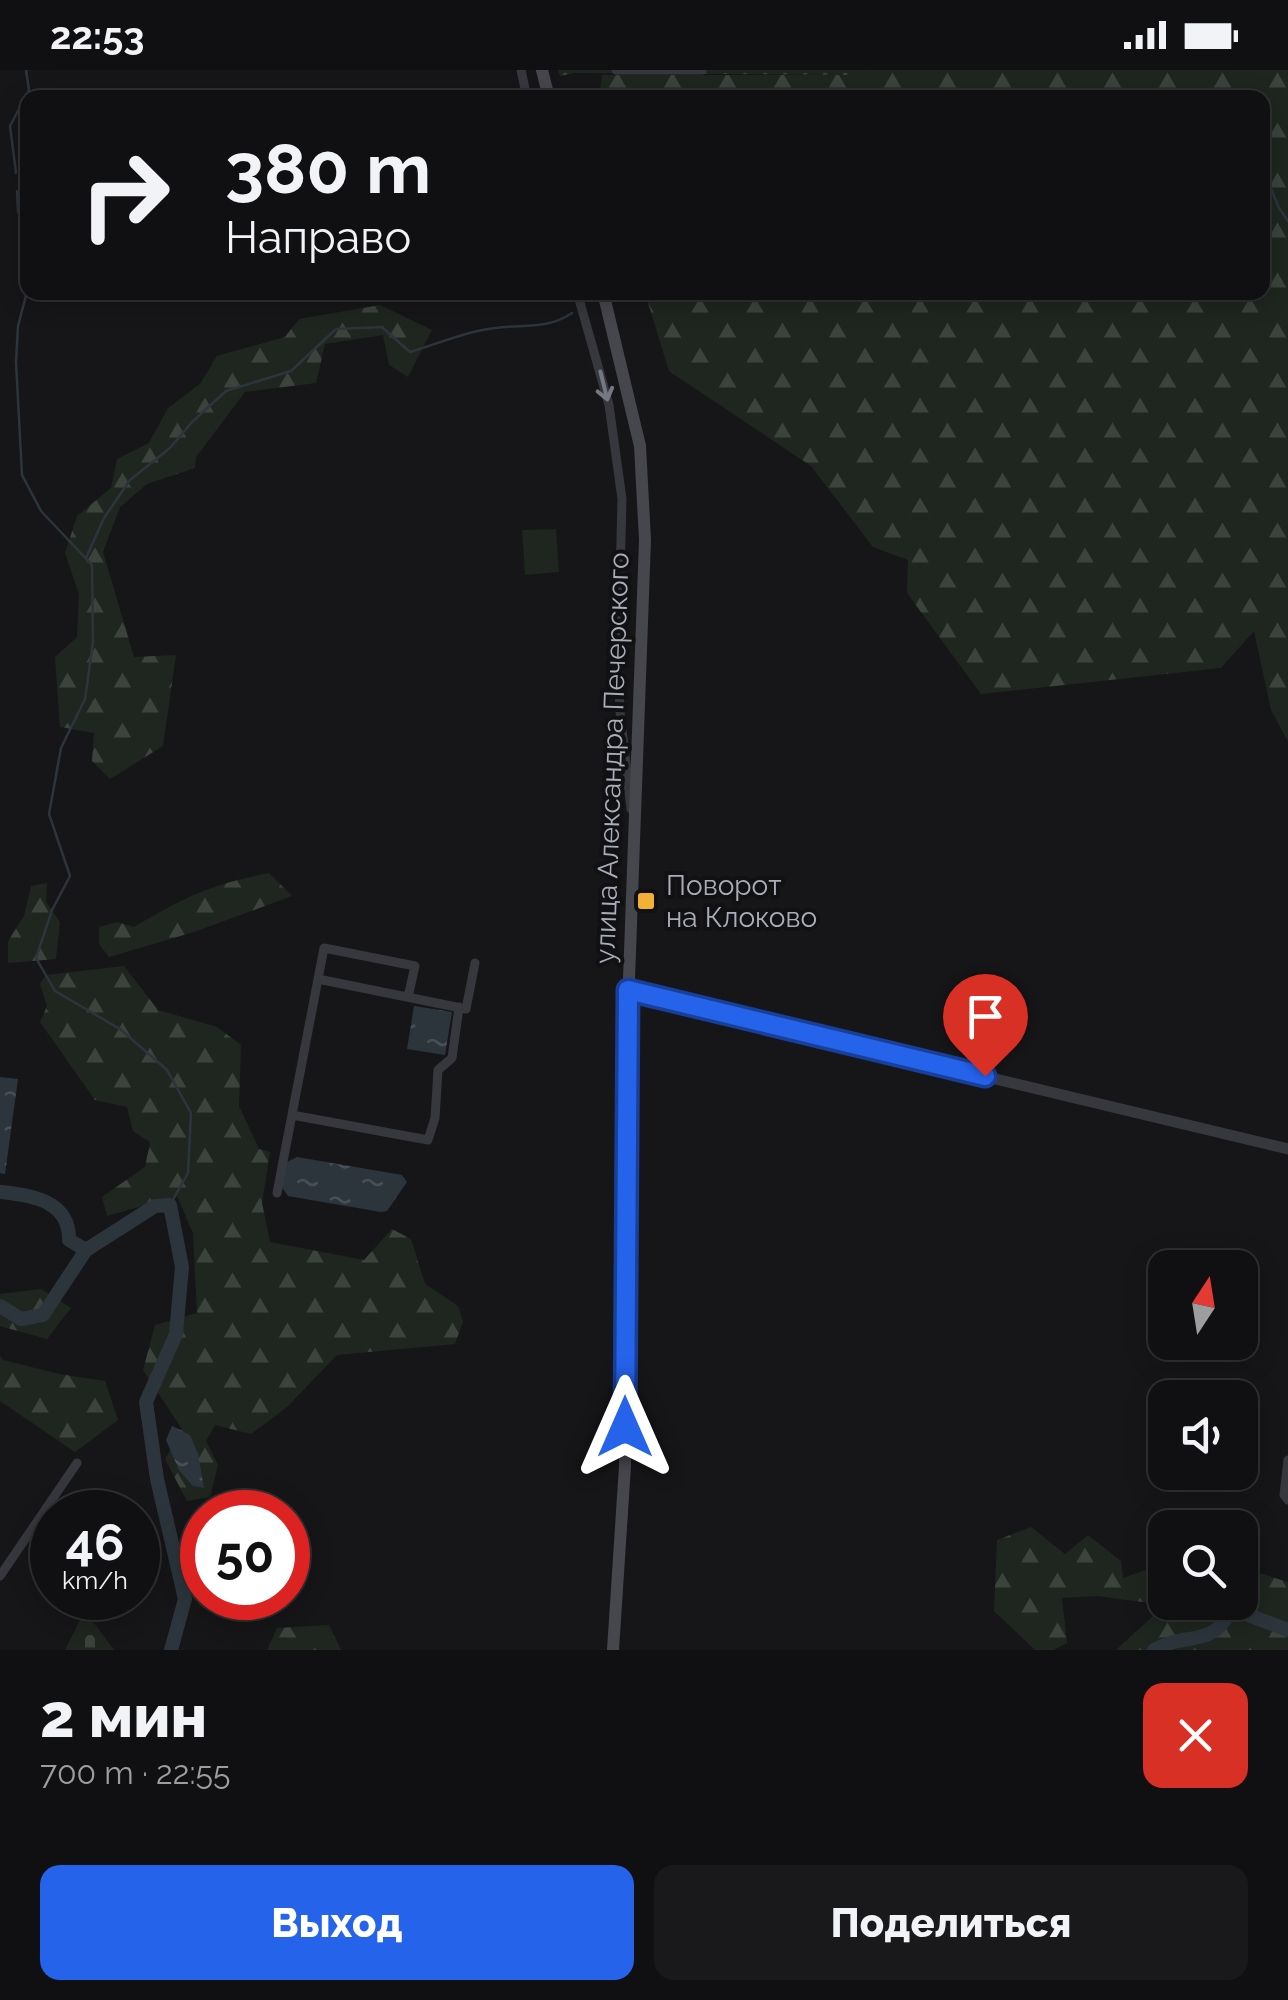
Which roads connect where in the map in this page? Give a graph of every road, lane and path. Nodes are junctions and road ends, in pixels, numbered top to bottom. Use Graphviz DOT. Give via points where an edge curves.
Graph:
graph roads {
  1 [pos="616,70"];
  2 [pos="650,70"];
  3 [pos="702,70"];
  4 [pos="580,300"];
  5 [pos="605,300"];
  6 [pos="633,834"];
  7 [pos="474,963"];
  8 [pos="318,979"];
  9 [pos="628,990"];
  10 [pos="408,997"];
  11 [pos="460,1007"];
  12 [pos="292,1115"];
  13 [pos="1288,1148"];
  14 [pos="277,1193"];
  15 [pos="1288,1460"];
  16 [pos="76,1462"];
  17 [pos="1288,1500"];
  18 [pos="0,1576"];
  19 [pos="613,1650"];
  1 -- 2 [label="street"];
  2 -- 3 [label="street"];
  4 -- 6 [label="street, one-way" via="609,405 622,499 618,661"];
  5 -- 6 [label="main road, улица Александра Печерского" via="632,402 644,489"];
  6 -- 9 [label="main road, улица Александра Печерского"];
  7 -- 11 [label="street" via="466,1008"];
  8 -- 10 [label="street"];
  8 -- 10 [label="street" via="324,948 396,962 415,966"];
  8 -- 12 [label="street"];
  9 -- 13 [label="street"];
  9 -- 19 [label="main road, улица Александра Печерского" via="625,1466"];
  10 -- 11 [label="street"];
  11 -- 12 [label="street" via="452,1058 438,1070 428,1140"];
  12 -- 14 [label="street"];
  15 -- 17 [label="street"];
  16 -- 18 [label="street"];
}
